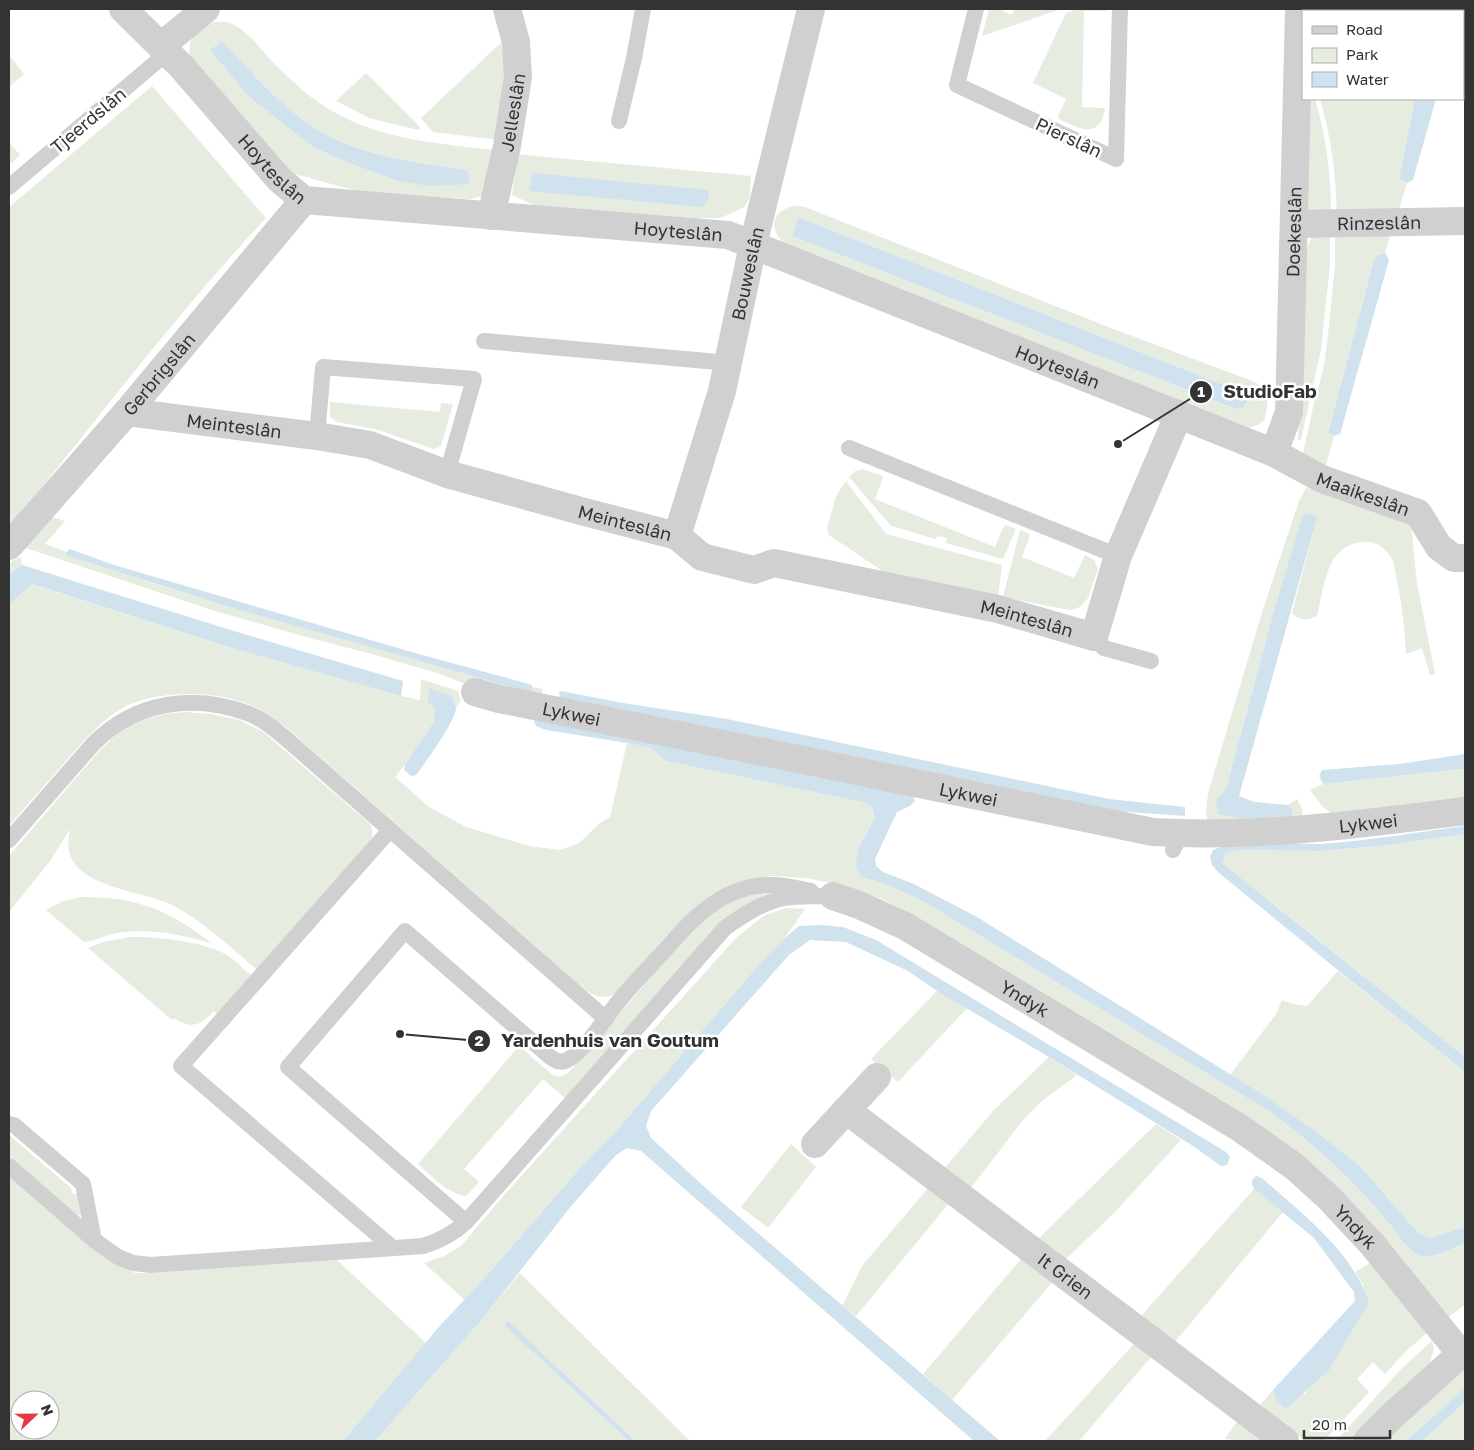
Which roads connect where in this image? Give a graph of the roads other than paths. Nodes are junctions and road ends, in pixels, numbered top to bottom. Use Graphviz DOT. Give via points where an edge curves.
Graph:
graph roads {
  1 [pos="206,9"];
  2 [pos="507,9"];
  3 [pos="643,9"];
  4 [pos="811,9"];
  5 [pos="976,9"];
  6 [pos="1120,9"];
  7 [pos="1299,9"];
  8 [pos="137,13"];
  9 [pos="164,49"];
  10 [pos="619,121"];
  11 [pos="9,187"];
  12 [pos="304,200"];
  13 [pos="491,216"];
  14 [pos="1465,221"];
  15 [pos="1294,224"];
  16 [pos="753,245"];
  17 [pos="484,342"];
  18 [pos="729,364"];
  19 [pos="127,412"];
  20 [pos="1179,414"];
  21 [pos="318,436"];
  22 [pos="850,448"];
  23 [pos="1274,453"];
  24 [pos="447,474"];
  25 [pos="677,536"];
  26 [pos="9,546"];
  27 [pos="1118,556"];
  28 [pos="1465,558"];
  29 [pos="1094,637"];
  30 [pos="1151,661"];
  31 [pos="475,692"];
  32 [pos="1465,810"];
  33 [pos="390,830"];
  34 [pos="9,840"];
  35 [pos="833,896"];
  36 [pos="606,1019"];
  37 [pos="877,1077"];
  38 [pos="846,1110"];
  39 [pos="9,1124"];
  40 [pos="815,1144"];
  41 [pos="9,1166"];
  42 [pos="466,1222"];
  43 [pos="94,1240"];
  44 [pos="393,1248"];
  45 [pos="1463,1352"];
  46 [pos="1285,1441"];
  47 [pos="1367,1441"];
  1 -- 9 [label="street"];
  2 -- 13 [label="street, Jelleslân" via="516,42 518,77"];
  3 -- 10 [label="lane"];
  4 -- 16 [label="street, Bouweslân"];
  5 -- 6 [label="lane, Pierslân" via="957,85 1116,159"];
  7 -- 15 [label="street, Doekeslân"];
  8 -- 9 [label="street, Hoyteslân"];
  9 -- 11 [label="lane, Tjeerdslân"];
  9 -- 12 [label="street, Hoyteslân" via="279,179"];
  12 -- 13 [label="street, Hoyteslân"];
  12 -- 19 [label="street, Gerbrigslân"];
  13 -- 16 [label="street, Hoyteslân" via="728,235"];
  14 -- 15 [label="street, Rinzeslân"];
  15 -- 23 [label="street, Doekeslân" via="1289,412"];
  16 -- 18 [label="street, Bouweslân"];
  16 -- 20 [label="street, Hoyteslân"];
  17 -- 18 [label="lane"];
  18 -- 25 [label="street, Bouweslân"];
  19 -- 21 [label="street, Meinteslân"];
  19 -- 26 [label="street, Gerbrigslân"];
  20 -- 23 [label="street, Hoyteslân"];
  20 -- 27 [label="street, Meinteslân"];
  21 -- 24 [label="street, Meinteslân" via="370,445"];
  21 -- 24 [label="lane" via="323,367 474,379"];
  22 -- 27 [label="lane"];
  23 -- 28 [label="street, Maaikeslân" via="1322,479 1418,513 1439,547 1454,558"];
  24 -- 25 [label="street, Meinteslân"];
  25 -- 29 [label="street, Meinteslân" via="702,557 745,568 754,570 774,563 998,609"];
  27 -- 29 [label="street, Meinteslân"];
  29 -- 30 [label="lane" via="1104,648"];
  31 -- 32 [label="street, Lykwei" via="1153,832 1177,842"];
  33 -- 34 [label="lane" via="270,726 248,714 194,703 141,711 108,729"];
  33 -- 36 [label="lane"];
  33 -- 44 [label="lane" via="181,1066"];
  35 -- 36 [label="lane, Yndyk" via="783,884 769,884 737,891 719,900 687,926"];
  35 -- 42 [label="lane" via="780,899 752,910 726,928"];
  35 -- 45 [label="street, Yndyk" via="905,926 1240,1128 1295,1166 1372,1244"];
  36 -- 42 [label="lane, Yndyk" via="569,1060 556,1061 405,931 288,1067"];
  37 -- 38 [label="street"];
  38 -- 40 [label="street"];
  38 -- 46 [label="street, It Grien"];
  39 -- 43 [label="lane" via="14,1124 83,1184"];
  41 -- 43 [label="lane"];
  42 -- 44 [label="lane" via="437,1242"];
  43 -- 44 [label="lane" via="118,1257 151,1265"];
  45 -- 47 [label="street"];
}
